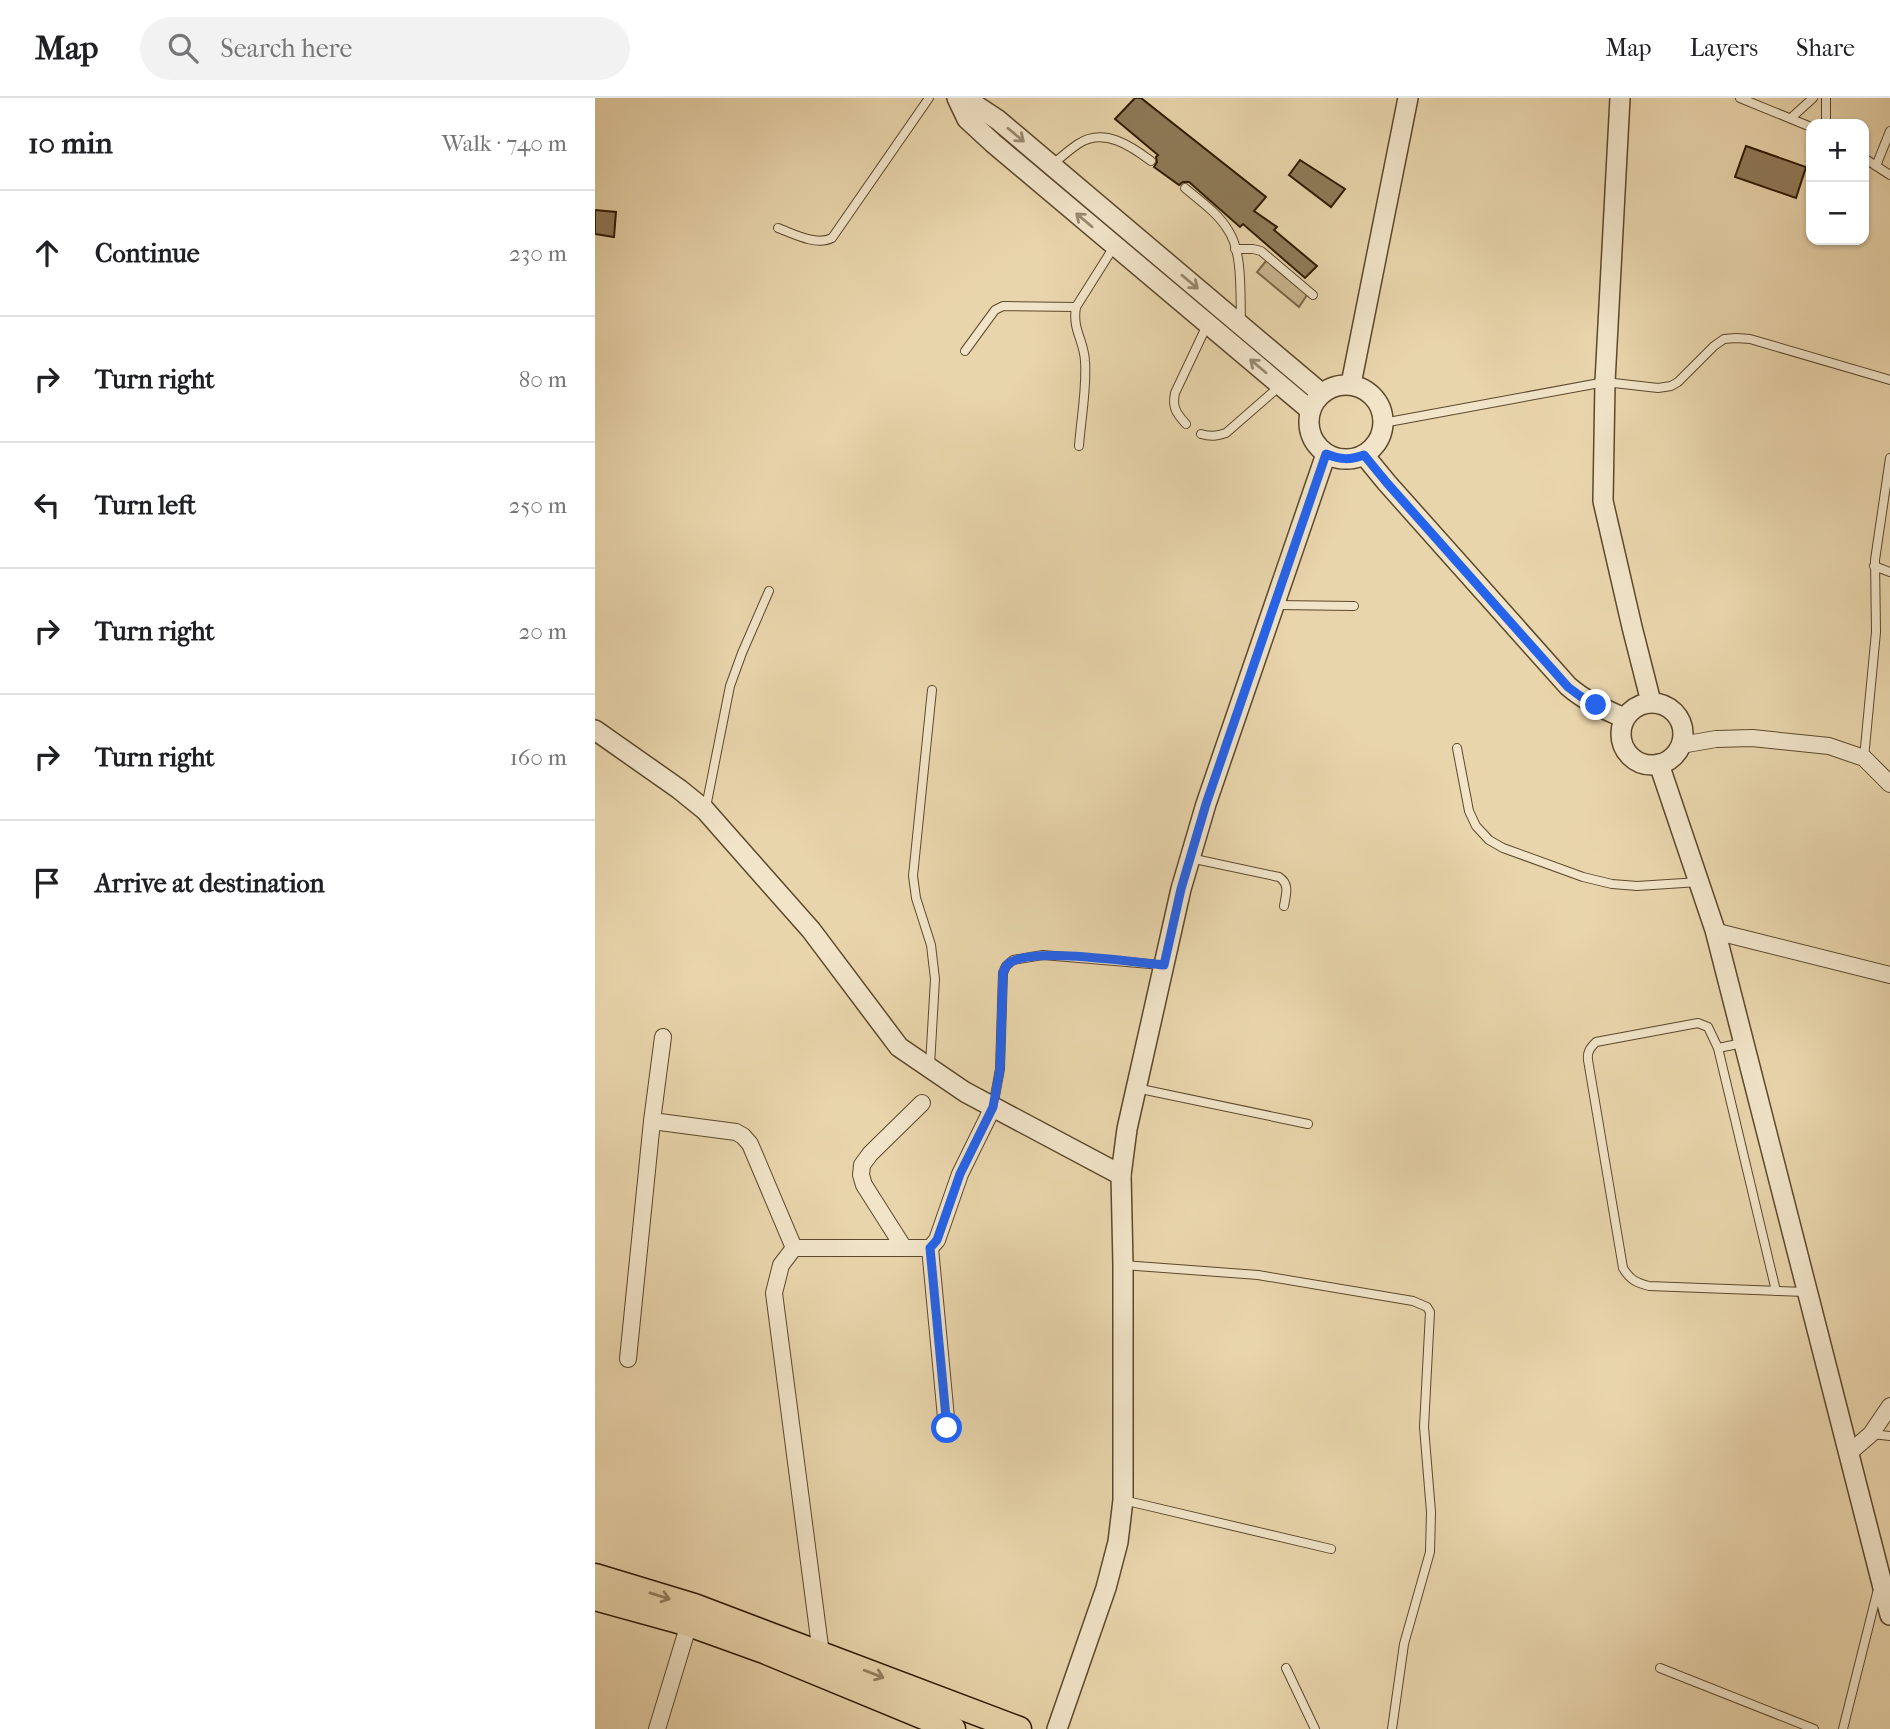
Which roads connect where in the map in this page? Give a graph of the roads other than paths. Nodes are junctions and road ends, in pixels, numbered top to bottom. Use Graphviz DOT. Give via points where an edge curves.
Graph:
graph roads {
  1 [pos="929,98"];
  2 [pos="958,98"];
  3 [pos="1408,98"];
  4 [pos="1620,98"];
  5 [pos="1740,98"];
  6 [pos="1813,98"];
  7 [pos="1826,98"];
  8 [pos="1791,118"];
  9 [pos="1826,119"];
  10 [pos="1806,125"];
  11 [pos="1890,131"];
  12 [pos="1151,161"];
  13 [pos="1869,161"];
  14 [pos="1052,165"];
  15 [pos="1876,166"];
  16 [pos="1890,175"];
  17 [pos="1185,188"];
  18 [pos="778,228"];
  19 [pos="1115,246"];
  20 [pos="1235,248"];
  21 [pos="1314,295"];
  22 [pos="1076,307"];
  23 [pos="1208,323"];
  24 [pos="1241,324"];
  25 [pos="1228,340"];
  26 [pos="965,351"];
  27 [pos="1890,380"];
  28 [pos="1605,383"];
  29 [pos="1351,384"];
  30 [pos="1281,385"];
  31 [pos="1321,393"];
  32 [pos="1310,410"];
  33 [pos="1384,423"];
  34 [pos="1186,424"];
  35 [pos="1202,434"];
  36 [pos="1079,446"];
  37 [pos="1326,454"];
  38 [pos="1364,455"];
  39 [pos="1890,458"];
  40 [pos="1887,495"];
  41 [pos="1874,566"];
  42 [pos="1890,572"];
  43 [pos="769,591"];
  44 [pos="1274,605"];
  45 [pos="1354,606"];
  46 [pos="932,690"];
  47 [pos="1651,702"];
  48 [pos="1625,718"];
  49 [pos="595,730"];
  50 [pos="1681,745"];
  51 [pos="1457,748"];
  52 [pos="1864,758"];
  53 [pos="1659,764"];
  54 [pos="1890,784"];
  55 [pos="705,810"];
  56 [pos="1190,858"];
  57 [pos="1699,882"];
  58 [pos="1285,906"];
  59 [pos="1715,930"];
  60 [pos="1164,965"];
  61 [pos="1890,975"];
  62 [pos="663,1037"];
  63 [pos="1744,1042"];
  64 [pos="1718,1048"];
  65 [pos="930,1068"];
  66 [pos="1136,1088"];
  67 [pos="922,1103"];
  68 [pos="993,1107"];
  69 [pos="652,1121"];
  70 [pos="1308,1124"];
  71 [pos="1121,1175"];
  72 [pos="794,1248"];
  73 [pos="904,1248"];
  74 [pos="930,1248"];
  75 [pos="1123,1265"];
  76 [pos="1776,1291"];
  77 [pos="1808,1293"];
  78 [pos="628,1359"];
  79 [pos="1890,1406"];
  80 [pos="947,1428"];
  81 [pos="1871,1434"];
  82 [pos="1890,1436"];
  83 [pos="1849,1453"];
  84 [pos="1123,1500"];
  85 [pos="1331,1549"];
  86 [pos="595,1576"];
  87 [pos="1881,1578"];
  88 [pos="595,1598"];
  89 [pos="691,1615"];
  90 [pos="1890,1615"];
  91 [pos="821,1654"];
  92 [pos="1286,1668"];
  93 [pos="1660,1668"];
  94 [pos="657,1729"];
  95 [pos="953,1729"];
  96 [pos="1019,1729"];
  97 [pos="1057,1729"];
  98 [pos="1315,1729"];
  99 [pos="1392,1729"];
  100 [pos="1814,1729"];
  101 [pos="1843,1729"];
  1 -- 18 [label="lane" via="832,238 817,241"];
  2 -- 14 [label="street, one-way" via="998,120"];
  19 -- 2 [label="street, one-way" via="977,129"];
  3 -- 29 [label="street"];
  4 -- 28 [label="street"];
  5 -- 8 [label="lane"];
  6 -- 8 [label="lane"];
  7 -- 9 [label="lane"];
  8 -- 10 [label="lane"];
  11 -- 15 [label="lane"];
  12 -- 14 [label="lane" via="1130,146 1094,138 1080,142"];
  13 -- 15 [label="lane"];
  14 -- 24 [label="street, one-way"];
  15 -- 16 [label="lane"];
  17 -- 20 [label="lane" via="1219,218"];
  19 -- 22 [label="lane"];
  19 -- 23 [label="street"];
  20 -- 21 [label="lane" via="1261,251"];
  20 -- 24 [label="lane"];
  22 -- 26 [label="lane" via="1003,306 995,310"];
  22 -- 36 [label="lane" via="1074,318 1086,373"];
  23 -- 25 [label="street"];
  23 -- 34 [label="lane" via="1173,402"];
  24 -- 25 [label="lane"];
  24 -- 31 [label="street"];
  30 -- 25 [label="street, one-way"];
  27 -- 28 [label="lane" via="1736,338 1714,346 1671,386"];
  28 -- 33 [label="lane"];
  28 -- 47 [label="street" via="1603,501"];
  29 -- 31 [label="street"];
  29 -- 33 [label="street" via="1375,398"];
  30 -- 32 [label="street"];
  30 -- 35 [label="lane" via="1226,433"];
  31 -- 32 [label="street"];
  32 -- 37 [label="street" via="1312,439"];
  33 -- 38 [label="street" via="1374,447"];
  37 -- 38 [label="street" via="1340,459"];
  37 -- 44 [label="street"];
  38 -- 48 [label="street" via="1568,687"];
  39 -- 40 [label="lane"];
  40 -- 41 [label="lane"];
  41 -- 42 [label="lane"];
  41 -- 52 [label="lane" via="1876,632"];
  43 -- 55 [label="lane" via="730,686"];
  44 -- 45 [label="lane"];
  44 -- 56 [label="street"];
  46 -- 65 [label="lane" via="913,876 935,979"];
  47 -- 48 [label="street" via="1631,709"];
  47 -- 50 [label="street" via="1671,708 1678,716"];
  48 -- 53 [label="street" via="1621,728 1624,749 1640,763"];
  49 -- 55 [label="street"];
  50 -- 52 [label="street" via="1752,738 1829,746"];
  50 -- 53 [label="street" via="1676,754"];
  51 -- 57 [label="lane" via="1469,811 1489,840 1503,848 1612,884"];
  52 -- 54 [label="street"];
  53 -- 57 [label="street"];
  55 -- 65 [label="street" via="811,930 898,1047"];
  56 -- 58 [label="lane" via="1279,877 1287,887"];
  56 -- 60 [label="street"];
  57 -- 59 [label="street"];
  59 -- 61 [label="street"];
  59 -- 63 [label="street"];
  60 -- 66 [label="street"];
  60 -- 68 [label="lane" via="1054,955 1013,960 1003,973 1000,1069"];
  62 -- 69 [label="street"];
  63 -- 64 [label="lane"];
  63 -- 77 [label="street"];
  64 -- 76 [label="lane"];
  64 -- 76 [label="lane" via="1708,1027 1698,1023 1596,1042 1587,1054 1623,1268 1628,1277 1649,1286"];
  65 -- 68 [label="street"];
  66 -- 70 [label="lane"];
  66 -- 71 [label="street"];
  67 -- 73 [label="street" via="862,1165 864,1185"];
  68 -- 71 [label="street"];
  68 -- 74 [label="street"];
  69 -- 72 [label="street" via="743,1136"];
  69 -- 78 [label="street"];
  71 -- 75 [label="street"];
  72 -- 73 [label="street"];
  72 -- 91 [label="street" via="781,1265 774,1293"];
  73 -- 74 [label="street"];
  74 -- 80 [label="street"];
  75 -- 84 [label="street"];
  75 -- 99 [label="lane" via="1258,1275 1413,1301 1430,1312 1424,1427 1430,1552 1404,1644"];
  76 -- 77 [label="lane"];
  77 -- 83 [label="street"];
  79 -- 81 [label="street"];
  81 -- 82 [label="lane"];
  81 -- 83 [label="street"];
  83 -- 87 [label="street"];
  84 -- 85 [label="lane"];
  84 -- 97 [label="street" via="1106,1588"];
  86 -- 89 [label="main road, one-way"];
  87 -- 90 [label="street"];
  87 -- 101 [label="lane"];
  88 -- 89 [label="main road"];
  89 -- 91 [label="main road"];
  89 -- 94 [label="street"];
  89 -- 95 [label="main road" via="764,1651"];
  91 -- 96 [label="main road, one-way"];
  92 -- 98 [label="lane"];
  93 -- 100 [label="lane"];
}
